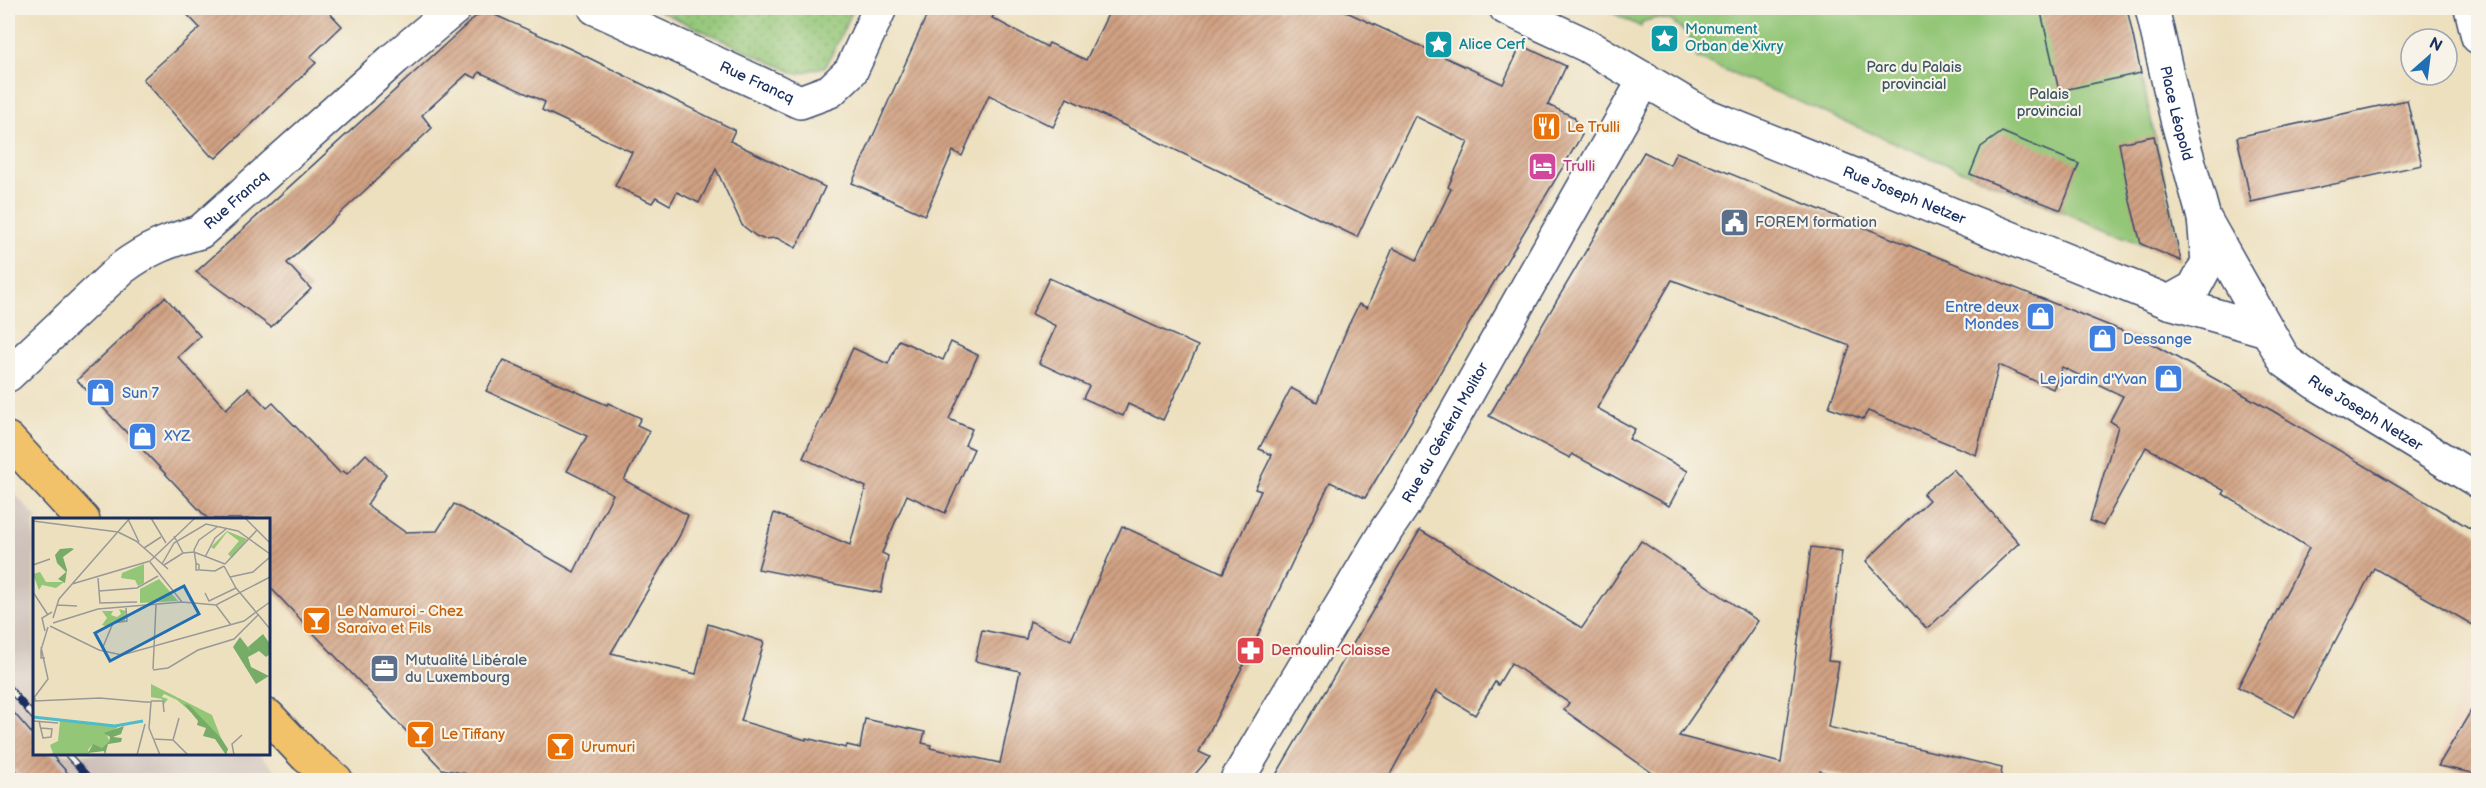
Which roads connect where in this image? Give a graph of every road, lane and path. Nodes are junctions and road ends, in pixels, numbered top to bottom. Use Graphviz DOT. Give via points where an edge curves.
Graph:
graph roads {
  1 [pos="455,8"];
  2 [pos="595,8"];
  3 [pos="880,8"];
  4 [pos="1506,8"];
  5 [pos="2152,8"];
  6 [pos="2471,8"];
  7 [pos="2478,37"];
  8 [pos="1645,80"];
  9 [pos="2204,218"];
  10 [pos="2169,302"];
  11 [pos="2266,330"];
  12 [pos="8,375"];
  13 [pos="8,439"];
  14 [pos="2478,481"];
  15 [pos="82,518"];
  16 [pos="270,718"];
  17 [pos="336,780"];
  18 [pos="1237,780"];
  1 -- 12 [label="street, Rue Francq" via="200,232 141,253"];
  2 -- 3 [label="street, Rue Francq" via="800,102 830,91 851,71"];
  4 -- 8 [label="street, Rue Joseph Netzer" via="1586,45"];
  5 -- 9 [label="street, Place Léopold"];
  6 -- 7 [label="street"];
  8 -- 10 [label="street, Rue Joseph Netzer" via="1703,114"];
  8 -- 18 [label="street, Rue du Général Molitor" via="1408,498"];
  9 -- 10 [label="street" via="2208,262 2194,288"];
  9 -- 11 [label="street, Rue Joseph Netzer"];
  10 -- 11 [label="street, Rue Joseph Netzer"];
  11 -- 14 [label="street, Rue Joseph Netzer" via="2285,361"];
  13 -- 15 [label="main road"];
  16 -- 17 [label="main road" via="306,756"];
}
